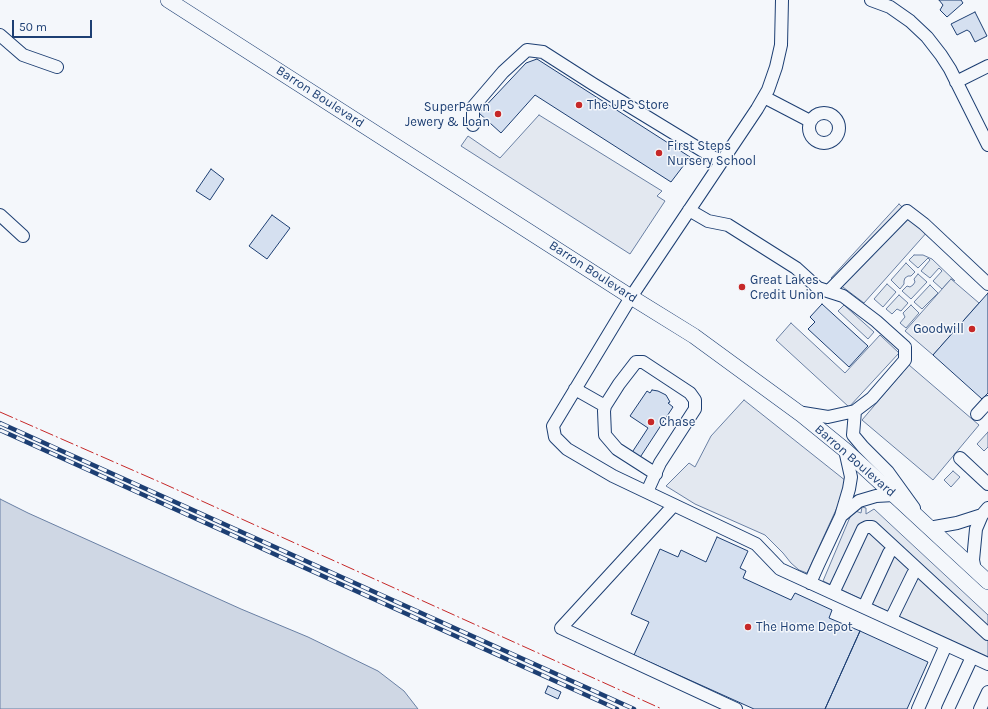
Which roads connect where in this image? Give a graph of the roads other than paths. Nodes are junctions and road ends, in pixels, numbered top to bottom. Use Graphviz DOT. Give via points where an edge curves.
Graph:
graph roads {
  1 [pos="168,0"];
  2 [pos="782,0"];
  3 [pos="871,0"];
  4 [pos="0,35"];
  5 [pos="988,66"];
  6 [pos="57,67"];
  7 [pos="956,82"];
  8 [pos="764,97"];
  9 [pos="810,121"];
  10 [pos="473,125"];
  11 [pos="988,145"];
  12 [pos="721,162"];
  13 [pos="689,210"];
  14 [pos="0,215"];
  15 [pos="23,236"];
  16 [pos="988,284"];
  17 [pos="829,291"];
  18 [pos="631,297"];
  19 [pos="575,389"];
  20 [pos="988,402"];
  21 [pos="605,406"];
  22 [pos="855,411"];
  23 [pos="797,412"];
  24 [pos="982,414"];
  25 [pos="844,450"];
  26 [pos="960,458"];
  27 [pos="656,474"];
  28 [pos="988,484"];
  29 [pos="647,492"];
  30 [pos="894,495"];
  31 [pos="674,504"];
  32 [pos="986,510"];
  33 [pos="841,516"];
  34 [pos="928,526"];
  35 [pos="894,548"];
  36 [pos="917,569"];
  37 [pos="975,570"];
  38 [pos="988,582"];
  39 [pos="810,583"];
  40 [pos="833,593"];
  41 [pos="864,607"];
  42 [pos="891,619"];
  43 [pos="988,634"];
  44 [pos="946,645"];
  45 [pos="972,657"];
  46 [pos="988,664"];
  47 [pos="988,692"];
  48 [pos="736,709"];
  49 [pos="918,709"];
  50 [pos="948,709"];
  51 [pos="980,709"];
  1 -- 18 [label="main road, Barron Boulevard"];
  2 -- 8 [label="street" via="781,45 776,67"];
  3 -- 7 [label="street" via="890,7 927,37 941,55"];
  4 -- 6 [label="street" via="23,55"];
  5 -- 7 [label="street"];
  7 -- 11 [label="street"];
  8 -- 9 [label="street"];
  8 -- 12 [label="street"];
  10 -- 12 [label="street" via="473,107 503,72 527,50 543,52"];
  12 -- 13 [label="street"];
  13 -- 17 [label="street" via="708,221 728,225 796,268 818,288"];
  13 -- 18 [label="street"];
  14 -- 15 [label="street"];
  16 -- 17 [label="street" via="907,211"];
  17 -- 22 [label="street" via="843,296 876,320 905,347 905,360 872,398"];
  18 -- 19 [label="street"];
  18 -- 23 [label="main road, Barron Boulevard" via="694,336"];
  19 -- 21 [label="street"];
  19 -- 29 [label="street" via="553,426 555,437 567,449 613,476"];
  20 -- 24 [label="street"];
  21 -- 27 [label="street" via="605,435 617,449"];
  21 -- 27 [label="street" via="636,362 643,362 690,393 694,400 694,409 660,463"];
  22 -- 23 [label="street" via="828,417"];
  22 -- 34 [label="street" via="853,435 888,472"];
  23 -- 25 [label="main road, Barron Boulevard"];
  25 -- 30 [label="main road, Barron Boulevard"];
  25 -- 33 [label="street" via="851,477"];
  26 -- 28 [label="street"];
  27 -- 29 [label="street"];
  29 -- 31 [label="street"];
  30 -- 33 [label="street" via="876,496 859,501"];
  30 -- 34 [label="main road, Barron Boulevard"];
  31 -- 39 [label="street" via="756,544 780,569"];
  31 -- 48 [label="street" via="561,628"];
  32 -- 34 [label="street" via="957,522"];
  32 -- 37 [label="street" via="976,529 973,560"];
  33 -- 39 [label="street"];
  34 -- 37 [label="main road, Barron Boulevard"];
  35 -- 36 [label="street"];
  35 -- 40 [label="street" via="872,527 863,529"];
  35 -- 41 [label="street" via="889,553"];
  36 -- 42 [label="street"];
  36 -- 43 [label="street"];
  37 -- 38 [label="main road, Barron Boulevard"];
  39 -- 40 [label="street"];
  40 -- 41 [label="street"];
  41 -- 42 [label="street"];
  42 -- 44 [label="street"];
  44 -- 45 [label="street"];
  44 -- 49 [label="street"];
  45 -- 46 [label="street"];
  45 -- 50 [label="street"];
  47 -- 51 [label="street"];
}
